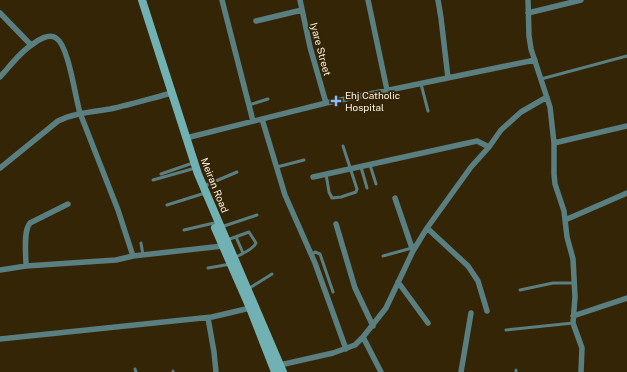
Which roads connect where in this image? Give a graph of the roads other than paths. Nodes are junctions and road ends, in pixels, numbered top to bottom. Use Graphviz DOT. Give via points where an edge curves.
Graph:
graph roads {
  1 [pos="137,0"];
  2 [pos="142,0"];
  3 [pos="222,0"];
  4 [pos="300,0"];
  5 [pos="368,0"];
  6 [pos="438,0"];
  7 [pos="528,0"];
  8 [pos="581,0"];
  9 [pos="302,10"];
  10 [pos="0,13"];
  11 [pos="528,13"];
  12 [pos="256,21"];
  13 [pos="31,45"];
  14 [pos="627,56"];
  15 [pos="535,60"];
  16 [pos="0,76"];
  17 [pos="448,78"];
  18 [pos="541,79"];
  19 [pos="421,84"];
  20 [pos="387,90"];
  21 [pos="168,94"];
  22 [pos="547,97"];
  23 [pos="268,99"];
  24 [pos="326,103"];
  25 [pos="249,105"];
  26 [pos="428,111"];
  27 [pos="80,113"];
  28 [pos="262,119"];
  29 [pos="253,121"];
  30 [pos="627,126"];
  31 [pos="186,138"];
  32 [pos="554,143"];
  33 [pos="343,146"];
  34 [pos="489,147"];
  35 [pos="304,160"];
  36 [pos="370,165"];
  37 [pos="191,167"];
  38 [pos="361,167"];
  39 [pos="0,168"];
  40 [pos="276,168"];
  41 [pos="351,169"];
  42 [pos="237,172"];
  43 [pos="161,174"];
  44 [pos="326,174"];
  45 [pos="313,177"];
  46 [pos="153,180"];
  47 [pos="376,184"];
  48 [pos="367,188"];
  49 [pos="202,190"];
  50 [pos="627,193"];
  51 [pos="394,198"];
  52 [pos="68,204"];
  53 [pos="167,205"];
  54 [pos="257,215"];
  55 [pos="565,220"];
  56 [pos="336,224"];
  57 [pos="217,225"];
  58 [pos="426,228"];
  59 [pos="184,230"];
  60 [pos="236,238"];
  61 [pos="141,243"];
  62 [pos="225,243"];
  63 [pos="412,249"];
  64 [pos="243,253"];
  65 [pos="142,255"];
  66 [pos="311,255"];
  67 [pos="133,256"];
  68 [pos="383,256"];
  69 [pos="231,261"];
  70 [pos="26,266"];
  71 [pos="208,268"];
  72 [pos="0,270"];
  73 [pos="272,274"];
  74 [pos="398,282"];
  75 [pos="574,283"];
  76 [pos="248,289"];
  77 [pos="520,290"];
  78 [pos="333,292"];
  79 [pos="627,298"];
  80 [pos="250,308"];
  81 [pos="487,311"];
  82 [pos="472,313"];
  83 [pos="573,316"];
  84 [pos="208,318"];
  85 [pos="573,323"];
  86 [pos="428,324"];
  87 [pos="373,326"];
  88 [pos="506,330"];
  89 [pos="364,338"];
  90 [pos="0,339"];
  91 [pos="346,349"];
  92 [pos="282,368"];
  93 [pos="216,372"];
  94 [pos="275,372"];
  95 [pos="381,372"];
  96 [pos="461,372"];
  97 [pos="581,372"];
  1 -- 21 [label="main road, Meiran Road"];
  2 -- 31 [label="main road, Meiran Road"];
  3 -- 25 [label="street"];
  4 -- 9 [label="street, Iyare Street"];
  5 -- 20 [label="street"];
  6 -- 17 [label="street"];
  7 -- 11 [label="street"];
  8 -- 11 [label="street"];
  9 -- 12 [label="street"];
  9 -- 24 [label="street, Iyare Street"];
  10 -- 13 [label="street"];
  11 -- 15 [label="street" via="529,36"];
  13 -- 16 [label="street"];
  13 -- 27 [label="street" via="52,36 58,39 67,57"];
  14 -- 18 [label="lane"];
  15 -- 17 [label="street"];
  15 -- 18 [label="street"];
  17 -- 19 [label="street"];
  18 -- 22 [label="street"];
  19 -- 20 [label="street"];
  19 -- 26 [label="lane"];
  20 -- 24 [label="street"];
  21 -- 27 [label="street" via="111,109"];
  21 -- 37 [label="main road, Meiran Road"];
  22 -- 32 [label="street"];
  22 -- 34 [label="street" via="521,112 501,130"];
  23 -- 25 [label="lane"];
  24 -- 28 [label="street"];
  25 -- 29 [label="street"];
  27 -- 39 [label="street" via="58,121"];
  27 -- 67 [label="street"];
  28 -- 29 [label="street"];
  28 -- 40 [label="street"];
  29 -- 31 [label="street"];
  30 -- 32 [label="street"];
  31 -- 49 [label="main road, Meiran Road"];
  32 -- 55 [label="street" via="555,184"];
  33 -- 41 [label="lane"];
  34 -- 36 [label="street" via="477,141"];
  34 -- 58 [label="street"];
  35 -- 40 [label="lane"];
  36 -- 38 [label="street"];
  36 -- 47 [label="lane"];
  37 -- 43 [label="lane"];
  37 -- 46 [label="lane"];
  37 -- 49 [label="main road, Meiran Road"];
  38 -- 41 [label="street"];
  38 -- 48 [label="lane"];
  40 -- 66 [label="street"];
  41 -- 44 [label="street"];
  41 -- 44 [label="lane" via="356,189 354,193 341,197 331,196"];
  42 -- 49 [label="lane"];
  44 -- 45 [label="street"];
  49 -- 53 [label="lane"];
  49 -- 57 [label="main road, Meiran Road"];
  50 -- 55 [label="street"];
  51 -- 63 [label="street"];
  52 -- 70 [label="street" via="30,223 26,232"];
  54 -- 57 [label="lane"];
  55 -- 75 [label="street" via="573,259"];
  56 -- 87 [label="street" via="355,288"];
  57 -- 59 [label="lane"];
  57 -- 62 [label="main road, Meiran Road"];
  58 -- 63 [label="street"];
  58 -- 81 [label="street" via="468,266 478,281"];
  60 -- 62 [label="lane"];
  60 -- 64 [label="lane"];
  60 -- 64 [label="lane" via="249,232 256,243"];
  61 -- 65 [label="lane"];
  62 -- 65 [label="street"];
  62 -- 69 [label="main road, Meiran Road"];
  63 -- 68 [label="lane"];
  63 -- 74 [label="street"];
  64 -- 69 [label="lane"];
  65 -- 67 [label="street"];
  66 -- 78 [label="lane" via="315,252 320,254"];
  66 -- 91 [label="street"];
  67 -- 70 [label="street" via="116,260"];
  69 -- 71 [label="lane"];
  69 -- 76 [label="main road, Meiran Road"];
  69 -- 80 [label="main road, Meiran Road"];
  70 -- 72 [label="street"];
  73 -- 76 [label="lane"];
  74 -- 86 [label="street"];
  74 -- 87 [label="street" via="386,308"];
  75 -- 77 [label="lane" via="553,283"];
  75 -- 83 [label="street"];
  76 -- 92 [label="main road, Meiran Road"];
  79 -- 83 [label="street"];
  80 -- 84 [label="street"];
  80 -- 94 [label="main road, Meiran Road"];
  82 -- 96 [label="street"];
  83 -- 85 [label="street"];
  84 -- 90 [label="street"];
  84 -- 93 [label="street"];
  85 -- 88 [label="lane"];
  85 -- 97 [label="street" via="582,348"];
  87 -- 89 [label="street"];
  89 -- 91 [label="street"];
  89 -- 95 [label="street"];
  91 -- 92 [label="street"];
}
